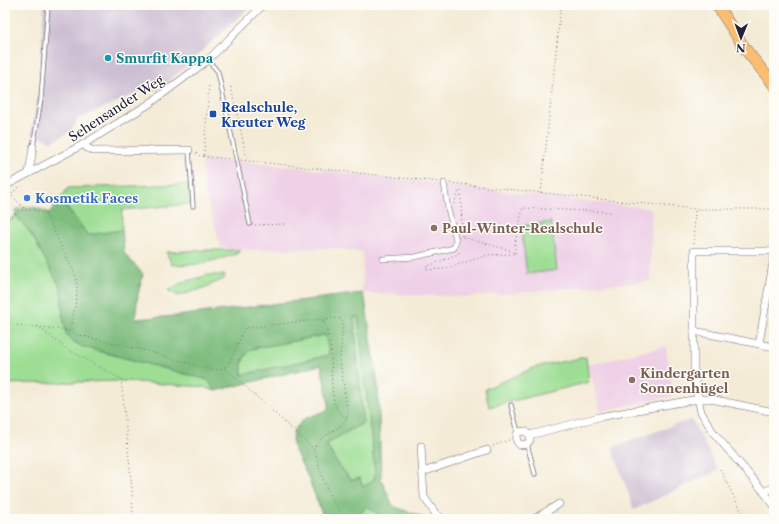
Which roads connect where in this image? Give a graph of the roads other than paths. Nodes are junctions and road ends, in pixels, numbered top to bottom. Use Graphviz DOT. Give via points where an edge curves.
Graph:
graph roads {
  1 [pos="48,5"];
  2 [pos="263,5"];
  3 [pos="717,5"];
  4 [pos="208,60"];
  5 [pos="774,85"];
  6 [pos="84,144"];
  7 [pos="32,147"];
  8 [pos="189,150"];
  9 [pos="29,173"];
  10 [pos="444,183"];
  11 [pos="5,186"];
  12 [pos="193,206"];
  13 [pos="250,224"];
  14 [pos="774,251"];
  15 [pos="774,257"];
  16 [pos="383,259"];
  17 [pos="694,331"];
  18 [pos="759,344"];
  19 [pos="774,347"];
  20 [pos="698,399"];
  21 [pos="511,405"];
  22 [pos="774,412"];
  23 [pos="517,435"];
  24 [pos="530,435"];
  25 [pos="527,444"];
  26 [pos="421,446"];
  27 [pos="487,450"];
  28 [pos="423,472"];
  29 [pos="535,474"];
  30 [pos="774,487"];
  31 [pos="764,492"];
  32 [pos="559,504"];
  33 [pos="774,505"];
  34 [pos="442,519"];
  35 [pos="534,519"];
  1 -- 7 [label="lane" via="41,99"];
  2 -- 4 [label="street, Sehensander Weg"];
  3 -- 5 [label="main road" via="746,50"];
  4 -- 6 [label="street, Sehensander Weg" via="149,104"];
  4 -- 13 [label="lane" via="218,72"];
  6 -- 8 [label="street" via="94,150"];
  6 -- 9 [label="street, Sehensander Weg"];
  7 -- 9 [label="street"];
  8 -- 12 [label="lane"];
  9 -- 11 [label="street, Sehensander Weg"];
  10 -- 16 [label="street" via="456,240 454,248 416,258"];
  14 -- 17 [label="street" via="694,251"];
  15 -- 18 [label="street"];
  17 -- 18 [label="street"];
  17 -- 20 [label="street" via="694,368"];
  18 -- 19 [label="street"];
  20 -- 22 [label="street" via="711,399"];
  20 -- 24 [label="street" via="599,417"];
  20 -- 31 [label="street" via="712,432"];
  21 -- 23 [label="lane"];
  23 -- 24 [label="street" via="525,430"];
  23 -- 25 [label="street" via="516,442 520,445"];
  24 -- 25 [label="street"];
  25 -- 29 [label="lane"];
  26 -- 28 [label="street"];
  27 -- 28 [label="street"];
  28 -- 34 [label="street" via="424,497"];
  30 -- 31 [label="street"];
  31 -- 33 [label="street"];
  32 -- 35 [label="street"];
}
